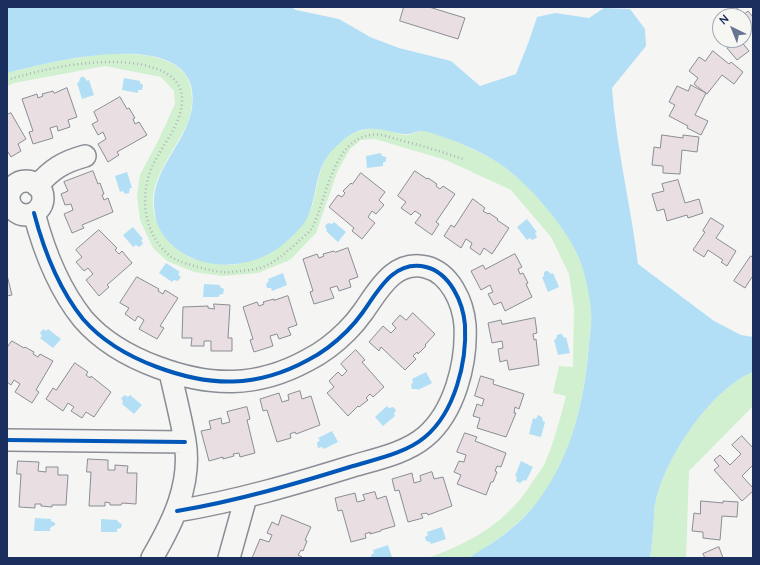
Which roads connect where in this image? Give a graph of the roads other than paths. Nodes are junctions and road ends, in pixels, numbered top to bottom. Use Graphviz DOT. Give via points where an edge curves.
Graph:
graph roads {
  1 [pos="85,156"];
  2 [pos="37,186"];
  3 [pos="8,197"];
  4 [pos="34,213"];
  5 [pos="170,372"];
  6 [pos="7,440"];
  7 [pos="185,442"];
  8 [pos="246,497"];
  9 [pos="177,511"];
  10 [pos="152,558"];
  11 [pos="229,558"];
  1 -- 2 [label="street" via="59,166"];
  2 -- 3 [label="street" via="20,182"];
  2 -- 4 [label="street" via="43,197 42,203"];
  3 -- 4 [label="street" via="16,212 28,215"];
  4 -- 5 [label="street" via="55,274 84,320 110,342 138,360"];
  5 -- 7 [label="street"];
  5 -- 8 [label="street" via="193,379 241,382 265,378 287,370 309,360 328,347 346,332 396,271 412,266 427,267 440,275 459,298 465,326 459,379 452,403 440,422 424,438 405,450"];
  6 -- 7 [label="street"];
  7 -- 9 [label="street" via="186,464"];
  8 -- 9 [label="street"];
  8 -- 11 [label="street"];
  9 -- 10 [label="street"];
}
